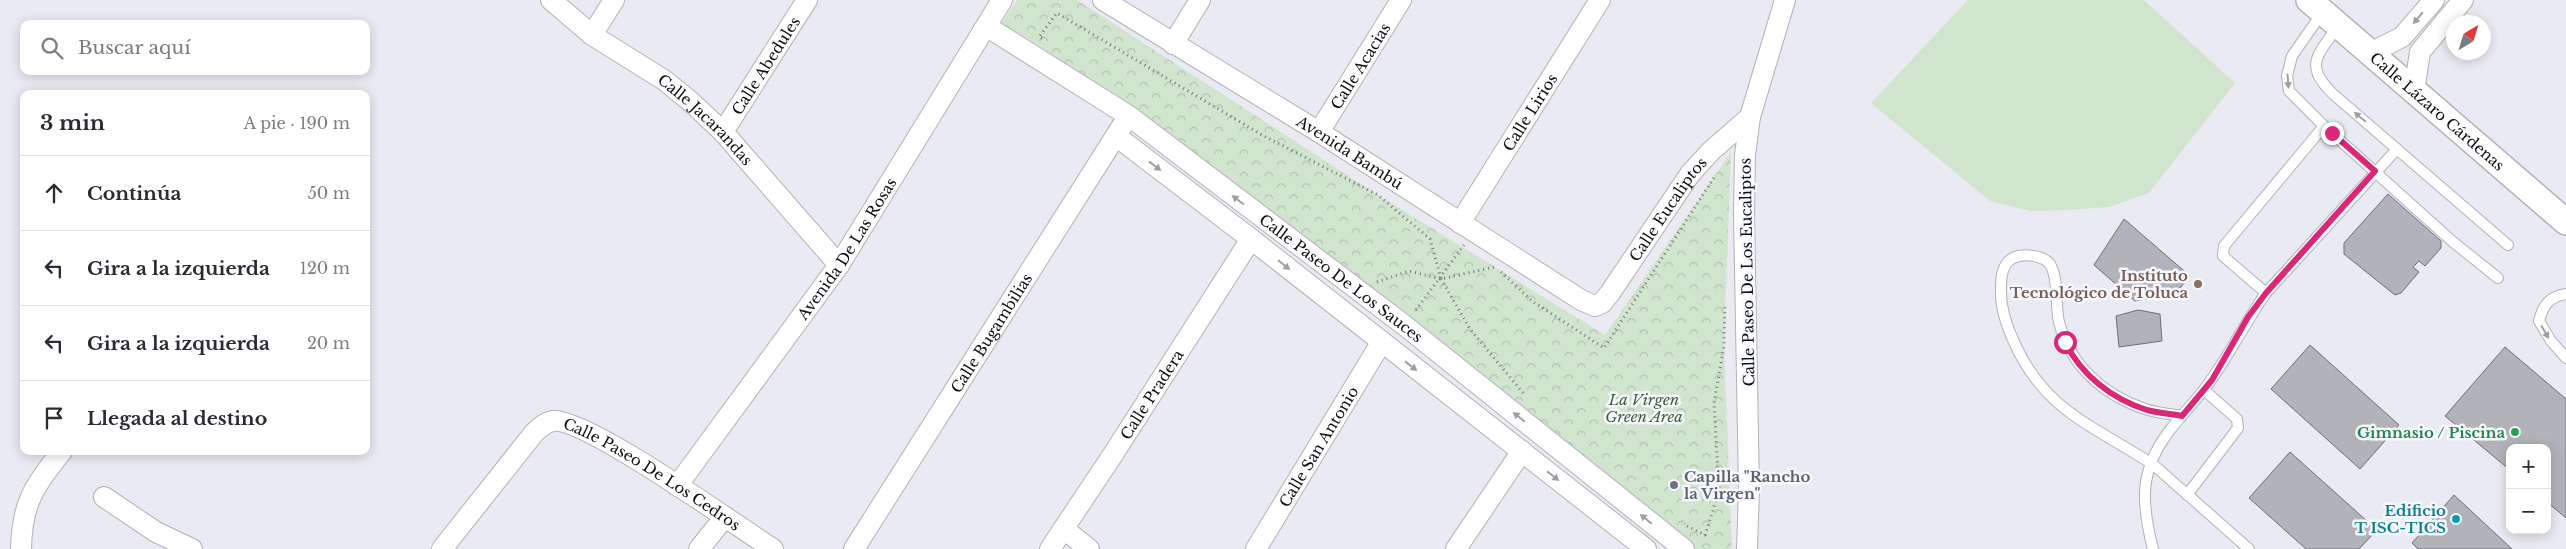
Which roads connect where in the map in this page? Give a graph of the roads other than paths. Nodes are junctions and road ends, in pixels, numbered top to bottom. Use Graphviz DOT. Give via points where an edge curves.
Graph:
graph roads {
  1 [pos="551,0"];
  2 [pos="614,0"];
  3 [pos="807,0"];
  4 [pos="1002,0"];
  5 [pos="1103,0"];
  6 [pos="1200,0"];
  7 [pos="1401,0"];
  8 [pos="1600,0"];
  9 [pos="1785,0"];
  10 [pos="2434,0"];
  11 [pos="2463,0"];
  12 [pos="2324,13"];
  13 [pos="986,26"];
  14 [pos="592,35"];
  15 [pos="1173,44"];
  16 [pos="2370,52"];
  17 [pos="2414,91"];
  18 [pos="1128,116"];
  19 [pos="1750,117"];
  20 [pos="2324,126"];
  21 [pos="723,132"];
  22 [pos="1318,132"];
  23 [pos="1116,136"];
  24 [pos="2397,149"];
  25 [pos="2375,171"];
  26 [pos="2566,222"];
  27 [pos="1466,228"];
  28 [pos="1251,239"];
  29 [pos="2508,245"];
  30 [pos="839,265"];
  31 [pos="2498,278"];
  32 [pos="2266,293"];
  33 [pos="2566,294"];
  34 [pos="1595,306"];
  35 [pos="1381,342"];
  36 [pos="2566,358"];
  37 [pos="2204,390"];
  38 [pos="2182,416"];
  39 [pos="1522,451"];
  40 [pos="59,455"];
  41 [pos="2150,463"];
  42 [pos="677,486"];
  43 [pos="2187,495"];
  44 [pos="104,497"];
  45 [pos="724,518"];
  46 [pos="1064,529"];
  47 [pos="168,544"];
  48 [pos="21,549"];
  49 [pos="192,549"];
  50 [pos="442,549"];
  51 [pos="698,549"];
  52 [pos="773,549"];
  53 [pos="854,549"];
  54 [pos="1050,549"];
  55 [pos="1090,549"];
  56 [pos="1256,549"];
  57 [pos="1456,549"];
  58 [pos="1646,549"];
  59 [pos="1684,549"];
  60 [pos="1747,549"];
  61 [pos="2152,549"];
  62 [pos="2249,549"];
  1 -- 14 [label="street, Calle Jacarandas"];
  2 -- 14 [label="street"];
  3 -- 21 [label="street, Calle Abedules"];
  4 -- 13 [label="street, Avenida De Las Rosas"];
  5 -- 15 [label="street, Avenida Bambú"];
  6 -- 15 [label="street"];
  7 -- 22 [label="street, Calle Acacias"];
  8 -- 27 [label="street, Calle Lirios"];
  9 -- 19 [label="street, Calle Paseo De Los Eucaliptos"];
  10 -- 16 [label="street, one-way" via="2402,37"];
  11 -- 17 [label="street" via="2420,52"];
  12 -- 16 [label="street, Calle Lázaro Cárdenas"];
  12 -- 20 [label="lane, one-way" via="2292,56 2286,84 2297,101"];
  24 -- 12 [label="lane, one-way" via="2318,78 2316,66"];
  13 -- 18 [label="street, Calle Paseo De Los Sauces"];
  13 -- 30 [label="street, Avenida De Las Rosas"];
  14 -- 21 [label="street, Calle Jacarandas" via="664,80"];
  15 -- 22 [label="street, Avenida Bambú"];
  16 -- 17 [label="street, Calle Lázaro Cárdenas"];
  17 -- 26 [label="street, Calle Lázaro Cárdenas"];
  18 -- 23 [label="street, Calle Bugambilias"];
  59 -- 18 [label="street, Calle Paseo De Los Sauces, one-way" via="1404,325"];
  19 -- 34 [label="street, Calle Eucaliptos" via="1690,174 1610,293"];
  19 -- 60 [label="street, Calle Paseo De Los Eucaliptos" via="1745,155 1744,214 1749,490"];
  20 -- 25 [label="lane"];
  20 -- 32 [label="lane" via="2224,246 2223,256"];
  21 -- 30 [label="street, Calle Jacarandas"];
  22 -- 27 [label="street, Avenida Bambú"];
  23 -- 28 [label="street, Calle Paseo De Los Sauces, one-way"];
  23 -- 53 [label="street, Calle Bugambilias"];
  24 -- 25 [label="lane"];
  24 -- 29 [label="lane"];
  25 -- 31 [label="lane"];
  25 -- 32 [label="lane"];
  27 -- 34 [label="street, Avenida Bambú"];
  28 -- 35 [label="street, Calle Paseo De Los Sauces, one-way"];
  28 -- 46 [label="street, Calle Pradera"];
  30 -- 42 [label="street, Avenida De Las Rosas"];
  32 -- 37 [label="lane"];
  33 -- 36 [label="lane, one-way" via="2546,302 2539,321 2550,341"];
  35 -- 39 [label="street, Calle Paseo De Los Sauces, one-way"];
  35 -- 56 [label="street, Calle San Antonio"];
  37 -- 38 [label="lane"];
  37 -- 43 [label="lane" via="2237,419 2238,428"];
  38 -- 41 [label="lane" via="2159,445"];
  38 -- 41 [label="lane" via="2145,409 2123,400 2105,389 2079,365 2065,342 2052,270 2046,260 2041,257 2015,257 2005,266 2000,298 2004,317 2022,361 2040,386 2058,404 2104,437"];
  39 -- 57 [label="street"];
  39 -- 58 [label="street, Calle Paseo De Los Sauces, one-way"];
  40 -- 48 [label="street" via="25,508"];
  41 -- 43 [label="lane"];
  41 -- 61 [label="lane" via="2144,493"];
  42 -- 45 [label="street, Calle Paseo De Los Cedros"];
  42 -- 50 [label="street, Calle Paseo De Los Cedros" via="579,427 554,421 534,433"];
  43 -- 62 [label="lane"];
  44 -- 47 [label="street"];
  45 -- 51 [label="street"];
  45 -- 52 [label="street, Calle Paseo De Los Cedros"];
  46 -- 54 [label="street, Calle Pradera"];
  46 -- 55 [label="street"];
  47 -- 49 [label="street"];
}
